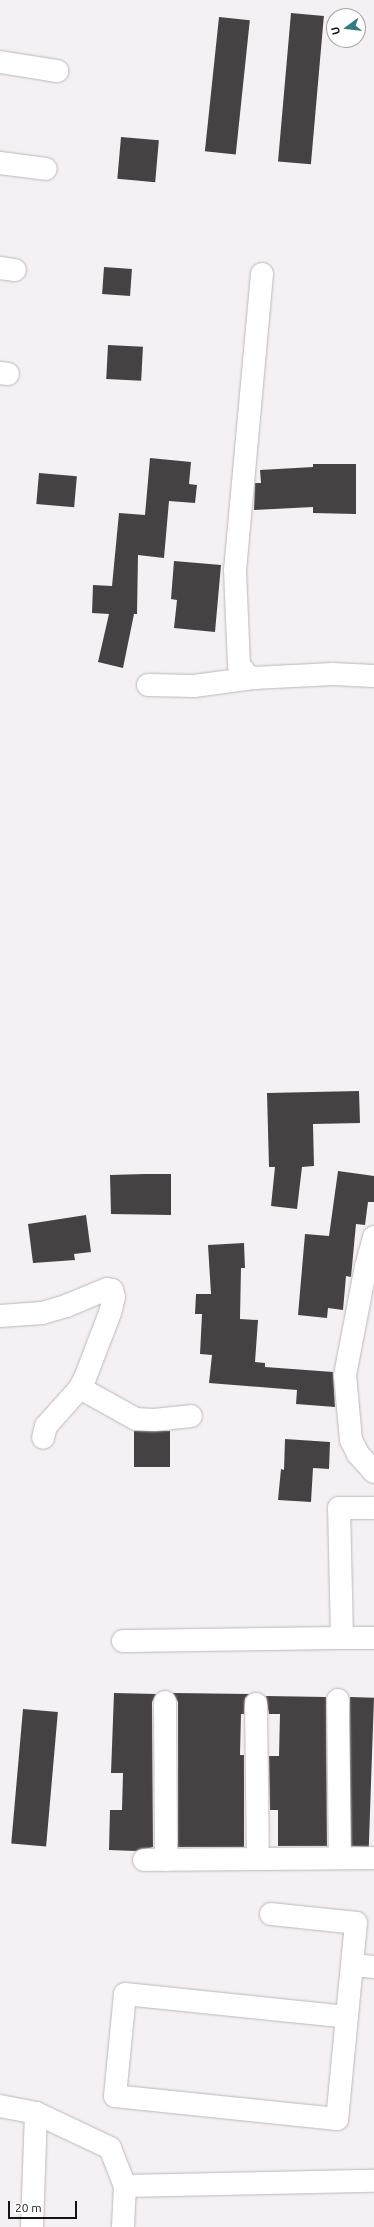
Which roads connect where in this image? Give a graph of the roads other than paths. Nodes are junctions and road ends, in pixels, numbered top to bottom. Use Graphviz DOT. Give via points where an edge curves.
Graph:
graph roads {
  1 [pos="0,62"];
  2 [pos="57,71"];
  3 [pos="0,163"];
  4 [pos="46,169"];
  5 [pos="262,274"];
  6 [pos="374,676"];
  7 [pos="254,678"];
  8 [pos="148,685"];
  9 [pos="374,1237"];
  10 [pos="0,1316"];
  11 [pos="80,1388"];
  12 [pos="191,1416"];
  13 [pos="42,1438"];
  14 [pos="374,1472"];
  15 [pos="374,1508"];
  16 [pos="342,1638"];
  17 [pos="374,1638"];
  18 [pos="123,1641"];
  19 [pos="338,1700"];
  20 [pos="165,1702"];
  21 [pos="256,1704"];
  22 [pos="340,1858"];
  23 [pos="374,1858"];
  24 [pos="258,1859"];
  25 [pos="144,1860"];
  26 [pos="166,1860"];
  27 [pos="271,1914"];
  28 [pos="352,1965"];
  29 [pos="374,1967"];
  30 [pos="347,2017"];
  31 [pos="0,2106"];
  32 [pos="36,2113"];
  33 [pos="374,2181"];
  34 [pos="125,2186"];
  35 [pos="32,2227"];
  36 [pos="123,2227"];
  1 -- 2 [label="street"];
  3 -- 4 [label="street"];
  5 -- 7 [label="street" via="235,570 238,658 242,671"];
  6 -- 7 [label="street" via="333,674"];
  7 -- 8 [label="street" via="194,686"];
  9 -- 14 [label="street" via="345,1375 351,1440 358,1454"];
  10 -- 11 [label="street" via="42,1313 107,1289 112,1290 114,1296 110,1313"];
  11 -- 12 [label="street" via="136,1419"];
  11 -- 13 [label="street" via="46,1426"];
  15 -- 16 [label="street" via="340,1508"];
  16 -- 17 [label="street"];
  16 -- 18 [label="street"];
  19 -- 22 [label="street"];
  20 -- 26 [label="street"];
  21 -- 24 [label="street"];
  22 -- 23 [label="street"];
  22 -- 24 [label="street"];
  24 -- 26 [label="street"];
  25 -- 26 [label="street"];
  27 -- 28 [label="street" via="356,1923"];
  28 -- 29 [label="street"];
  28 -- 30 [label="street"];
  30 -- 30 [label="street" via="337,2119 114,2096 125,1994"];
  31 -- 32 [label="street"];
  32 -- 34 [label="street" via="110,2148"];
  32 -- 35 [label="street"];
  33 -- 34 [label="street"];
  34 -- 36 [label="street"];
}
